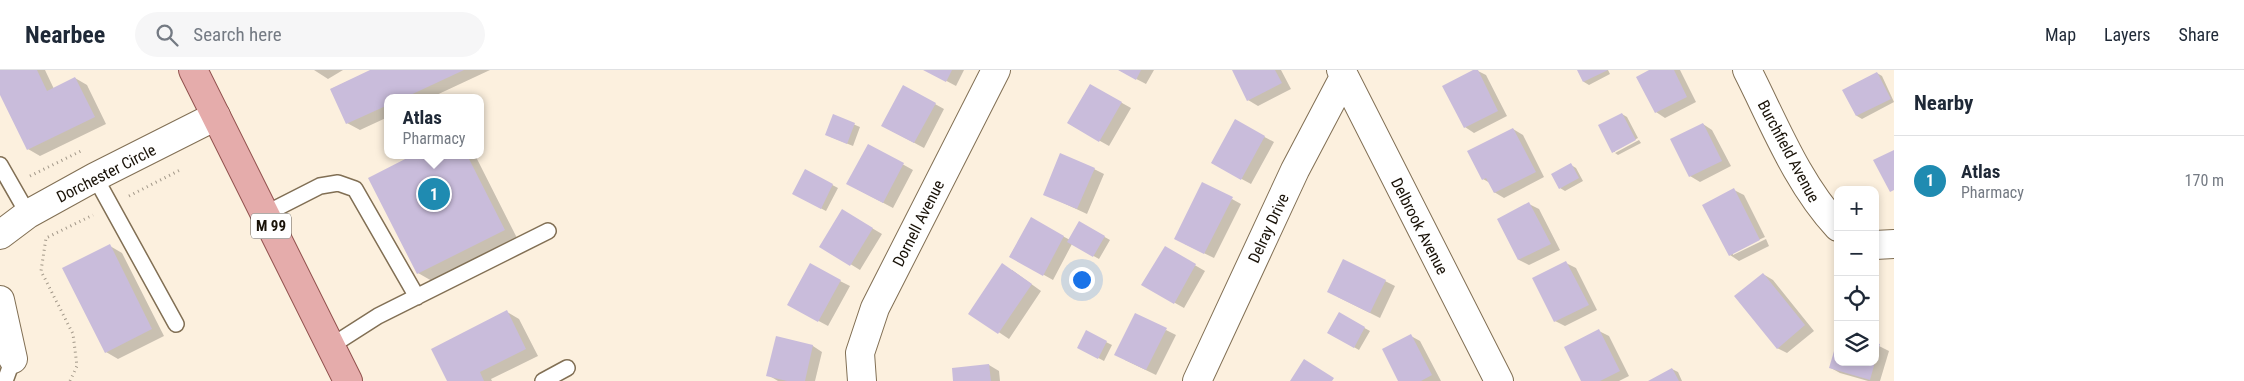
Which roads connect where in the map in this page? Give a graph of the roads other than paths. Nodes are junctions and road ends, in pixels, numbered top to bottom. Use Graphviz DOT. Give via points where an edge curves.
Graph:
graph roads {
  1 [pos="193,70"];
  2 [pos="996,70"];
  3 [pos="1747,70"];
  4 [pos="1342,74"];
  5 [pos="216,116"];
  6 [pos="0,165"];
  7 [pos="95,177"];
  8 [pos="28,214"];
  9 [pos="265,214"];
  10 [pos="1834,223"];
  11 [pos="548,231"];
  12 [pos="0,234"];
  13 [pos="1894,244"];
  14 [pos="1879,245"];
  15 [pos="417,296"];
  16 [pos="0,300"];
  17 [pos="176,324"];
  18 [pos="331,346"];
  19 [pos="567,368"];
  20 [pos="9,370"];
  21 [pos="348,381"];
  22 [pos="543,381"];
  23 [pos="862,381"];
  24 [pos="1196,381"];
  25 [pos="1499,381"];
  1 -- 5 [label="main road, M 99"];
  2 -- 23 [label="street, Dornell Avenue" via="875,308 860,353"];
  3 -- 10 [label="street, Burchfield Avenue" via="1795,166 1819,207"];
  4 -- 24 [label="street, Delray Drive"];
  4 -- 25 [label="street, Delbrook Avenue"];
  5 -- 7 [label="street, Dorchester Circle"];
  5 -- 9 [label="main road, M 99"];
  6 -- 8 [label="lane"];
  7 -- 8 [label="street, Dorchester Circle"];
  7 -- 17 [label="lane"];
  8 -- 12 [label="street, Dorchester Circle"];
  9 -- 15 [label="lane" via="320,186 338,183 355,189"];
  9 -- 18 [label="main road, M 99"];
  11 -- 15 [label="lane"];
  13 -- 14 [label="street"];
  15 -- 18 [label="lane"];
  16 -- 20 [label="street"];
  18 -- 21 [label="main road, M 99"];
  19 -- 22 [label="lane"];
}
